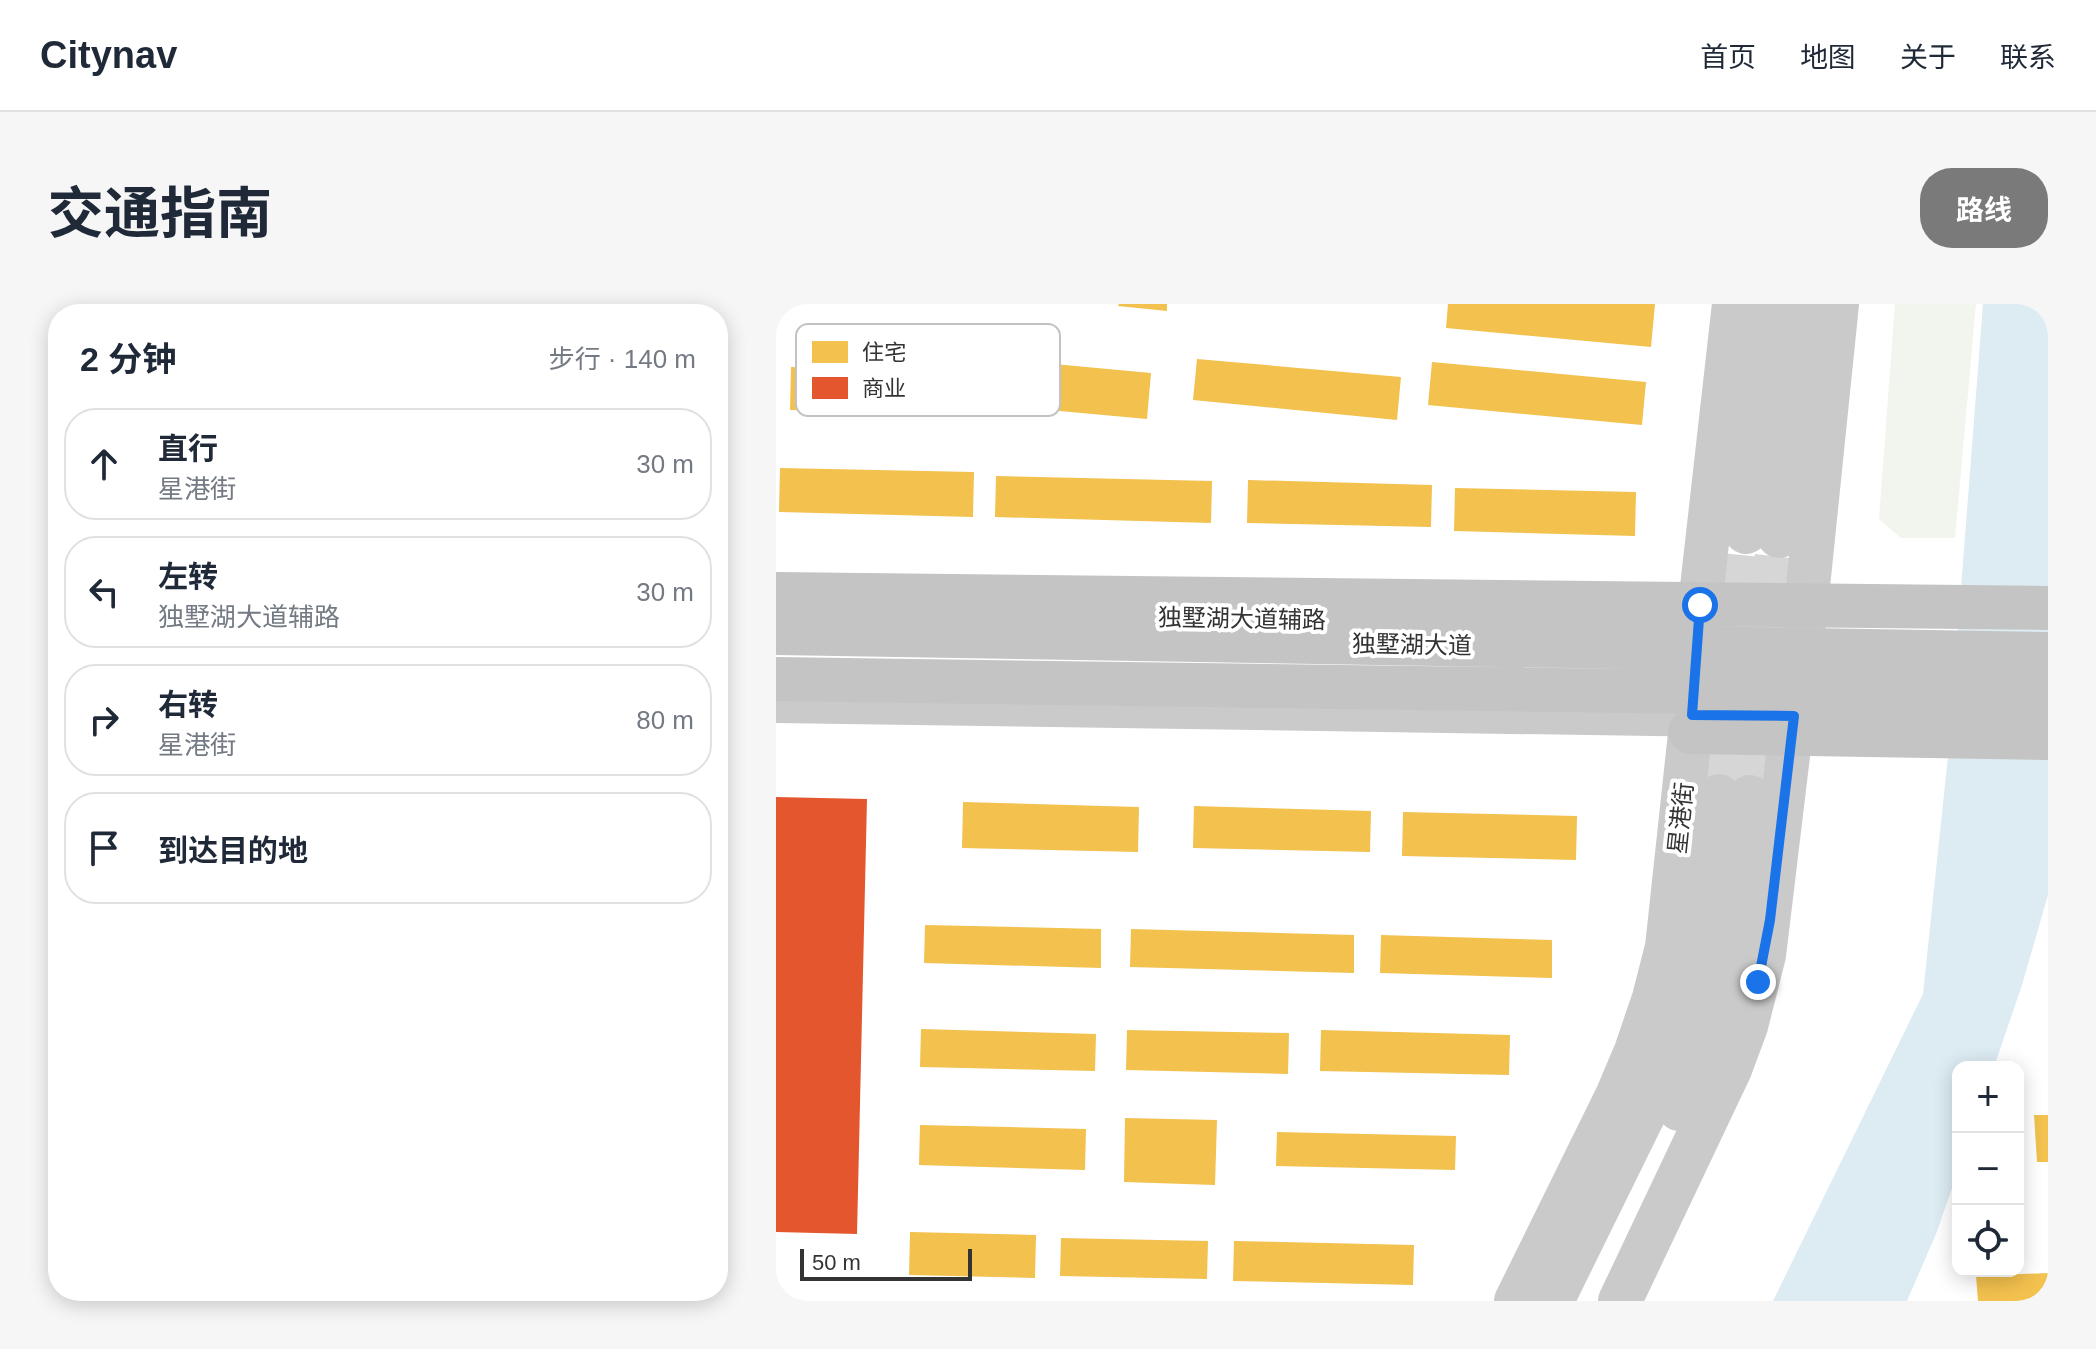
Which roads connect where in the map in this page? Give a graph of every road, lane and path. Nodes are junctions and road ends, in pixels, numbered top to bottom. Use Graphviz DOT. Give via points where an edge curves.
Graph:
graph roads {
  1 [pos="1734,304"];
  2 [pos="1770,304"];
  3 [pos="1804,304"];
  4 [pos="1837,304"];
  5 [pos="776,594"];
  6 [pos="2048,608"];
  7 [pos="776,612"];
  8 [pos="1699,615"];
  9 [pos="1805,617"];
  10 [pos="776,633"];
  11 [pos="2048,654"];
  12 [pos="776,679"];
  13 [pos="2048,697"];
  14 [pos="776,701"];
  15 [pos="1691,723"];
  16 [pos="1793,724"];
  17 [pos="2048,738"];
  18 [pos="1516,1301"];
  19 [pos="1552,1301"];
  20 [pos="1588,1301"];
  21 [pos="1620,1301"];
  1 -- 8 [label="main road, 星港街"];
  2 -- 3 [label="main road" via="1762,534"];
  4 -- 9 [label="main road"];
  5 -- 8 [label="highway" via="1456,602"];
  6 -- 9 [label="highway" via="1937,607"];
  7 -- 8 [label="main road, 独墅湖大道辅路"];
  8 -- 9 [label="highway"];
  8 -- 15 [label="main road, 星港街"];
  9 -- 16 [label="main road"];
  10 -- 11 [label="highway, 独墅湖大道"];
  12 -- 13 [label="highway, 独墅湖大道"];
  14 -- 15 [label="main road"];
  15 -- 16 [label="highway"];
  15 -- 18 [label="main road, 星港街" via="1673,906 1654,998 1617,1096"];
  16 -- 17 [label="highway" via="1923,736"];
  16 -- 21 [label="main road" via="1770,920 1746,1026 1700,1136"];
  19 -- 20 [label="main road, 星港街" via="1644,1114 1678,1029 1734,796 1736,918 1714,1018 1673,1125"];
}
